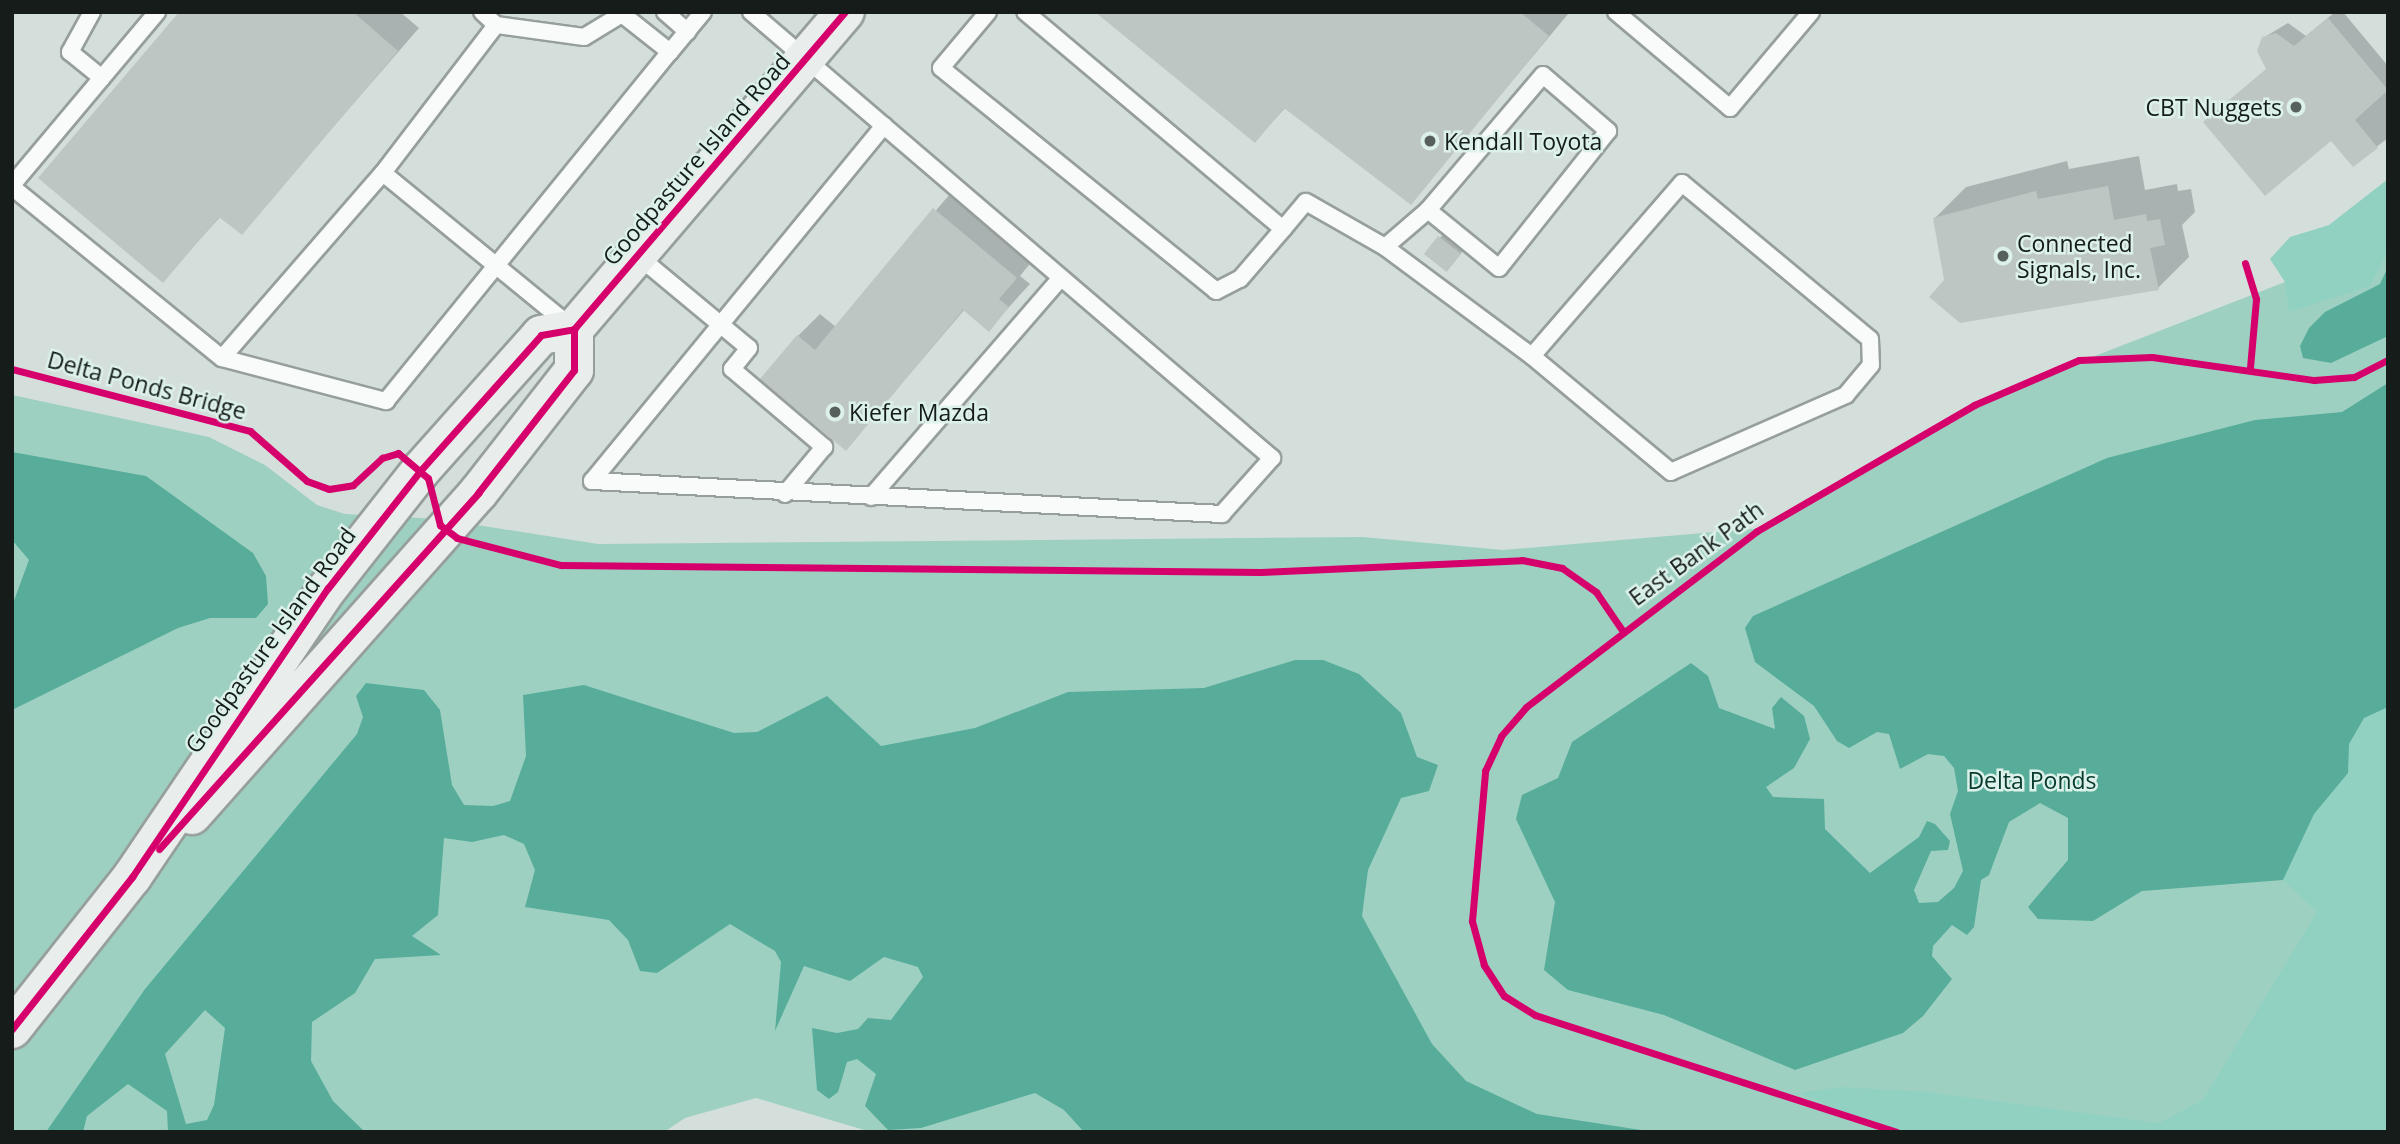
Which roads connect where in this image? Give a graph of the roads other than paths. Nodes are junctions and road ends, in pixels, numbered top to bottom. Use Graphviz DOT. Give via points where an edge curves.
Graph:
graph roads {
  1 [pos="92,12"];
  2 [pos="157,12"];
  3 [pos="482,12"];
  4 [pos="665,12"];
  5 [pos="703,12"];
  6 [pos="751,12"];
  7 [pos="845,12"];
  8 [pos="988,12"];
  9 [pos="1024,12"];
  10 [pos="1616,12"];
  11 [pos="1811,12"];
  12 [pos="496,25"];
  13 [pos="688,32"];
  14 [pos="670,52"];
  15 [pos="806,59"];
  16 [pos="102,78"];
  17 [pos="884,126"];
  18 [pos="383,173"];
  19 [pos="12,186"];
  20 [pos="1428,210"];
  21 [pos="1283,229"];
  22 [pos="1385,247"];
  23 [pos="638,256"];
  24 [pos="498,267"];
  25 [pos="1060,279"];
  26 [pos="719,323"];
  27 [pos="574,329"];
  28 [pos="1532,356"];
  29 [pos="222,358"];
  30 [pos="785,494"];
  31 [pos="871,497"];
  32 [pos="132,877"];
  33 [pos="12,1029"];
  1 -- 16 [label="lane" via="70,52"];
  2 -- 16 [label="lane"];
  3 -- 12 [label="lane"];
  4 -- 13 [label="lane"];
  5 -- 13 [label="lane"];
  6 -- 15 [label="lane"];
  7 -- 15 [label="main road, Goodpasture Island Road"];
  8 -- 21 [label="lane" via="942,68 1216,291 1240,279"];
  9 -- 21 [label="lane"];
  10 -- 11 [label="lane" via="1730,108"];
  12 -- 14 [label="lane" via="584,37 622,14"];
  12 -- 18 [label="lane"];
  13 -- 14 [label="lane"];
  14 -- 24 [label="lane"];
  15 -- 17 [label="lane"];
  15 -- 23 [label="main road, Goodpasture Island Road"];
  16 -- 19 [label="lane"];
  17 -- 25 [label="lane"];
  17 -- 26 [label="lane"];
  18 -- 24 [label="lane"];
  18 -- 29 [label="lane"];
  19 -- 29 [label="lane"];
  20 -- 20 [label="lane" via="1543,75 1608,131 1499,268"];
  20 -- 22 [label="lane"];
  21 -- 22 [label="lane" via="1306,202"];
  22 -- 28 [label="lane"];
  23 -- 26 [label="lane"];
  23 -- 27 [label="main road, Goodpasture Island Road"];
  24 -- 27 [label="lane"];
  24 -- 29 [label="lane" via="386,401"];
  25 -- 31 [label="lane"];
  25 -- 31 [label="lane" via="1272,458 1222,514"];
  26 -- 30 [label="lane" via="749,348 732,369 824,447"];
  26 -- 30 [label="lane" via="592,481"];
  27 -- 32 [label="main road, Goodpasture Island Road" via="541,335 420,471 328,588"];
  27 -- 32 [label="main road, Goodpasture Island Road" via="574,370 478,493"];
  28 -- 28 [label="lane" via="1682,183 1870,339 1871,365 1846,395 1671,472"];
  30 -- 31 [label="lane"];
  32 -- 33 [label="main road, Goodpasture Island Road"];
}
